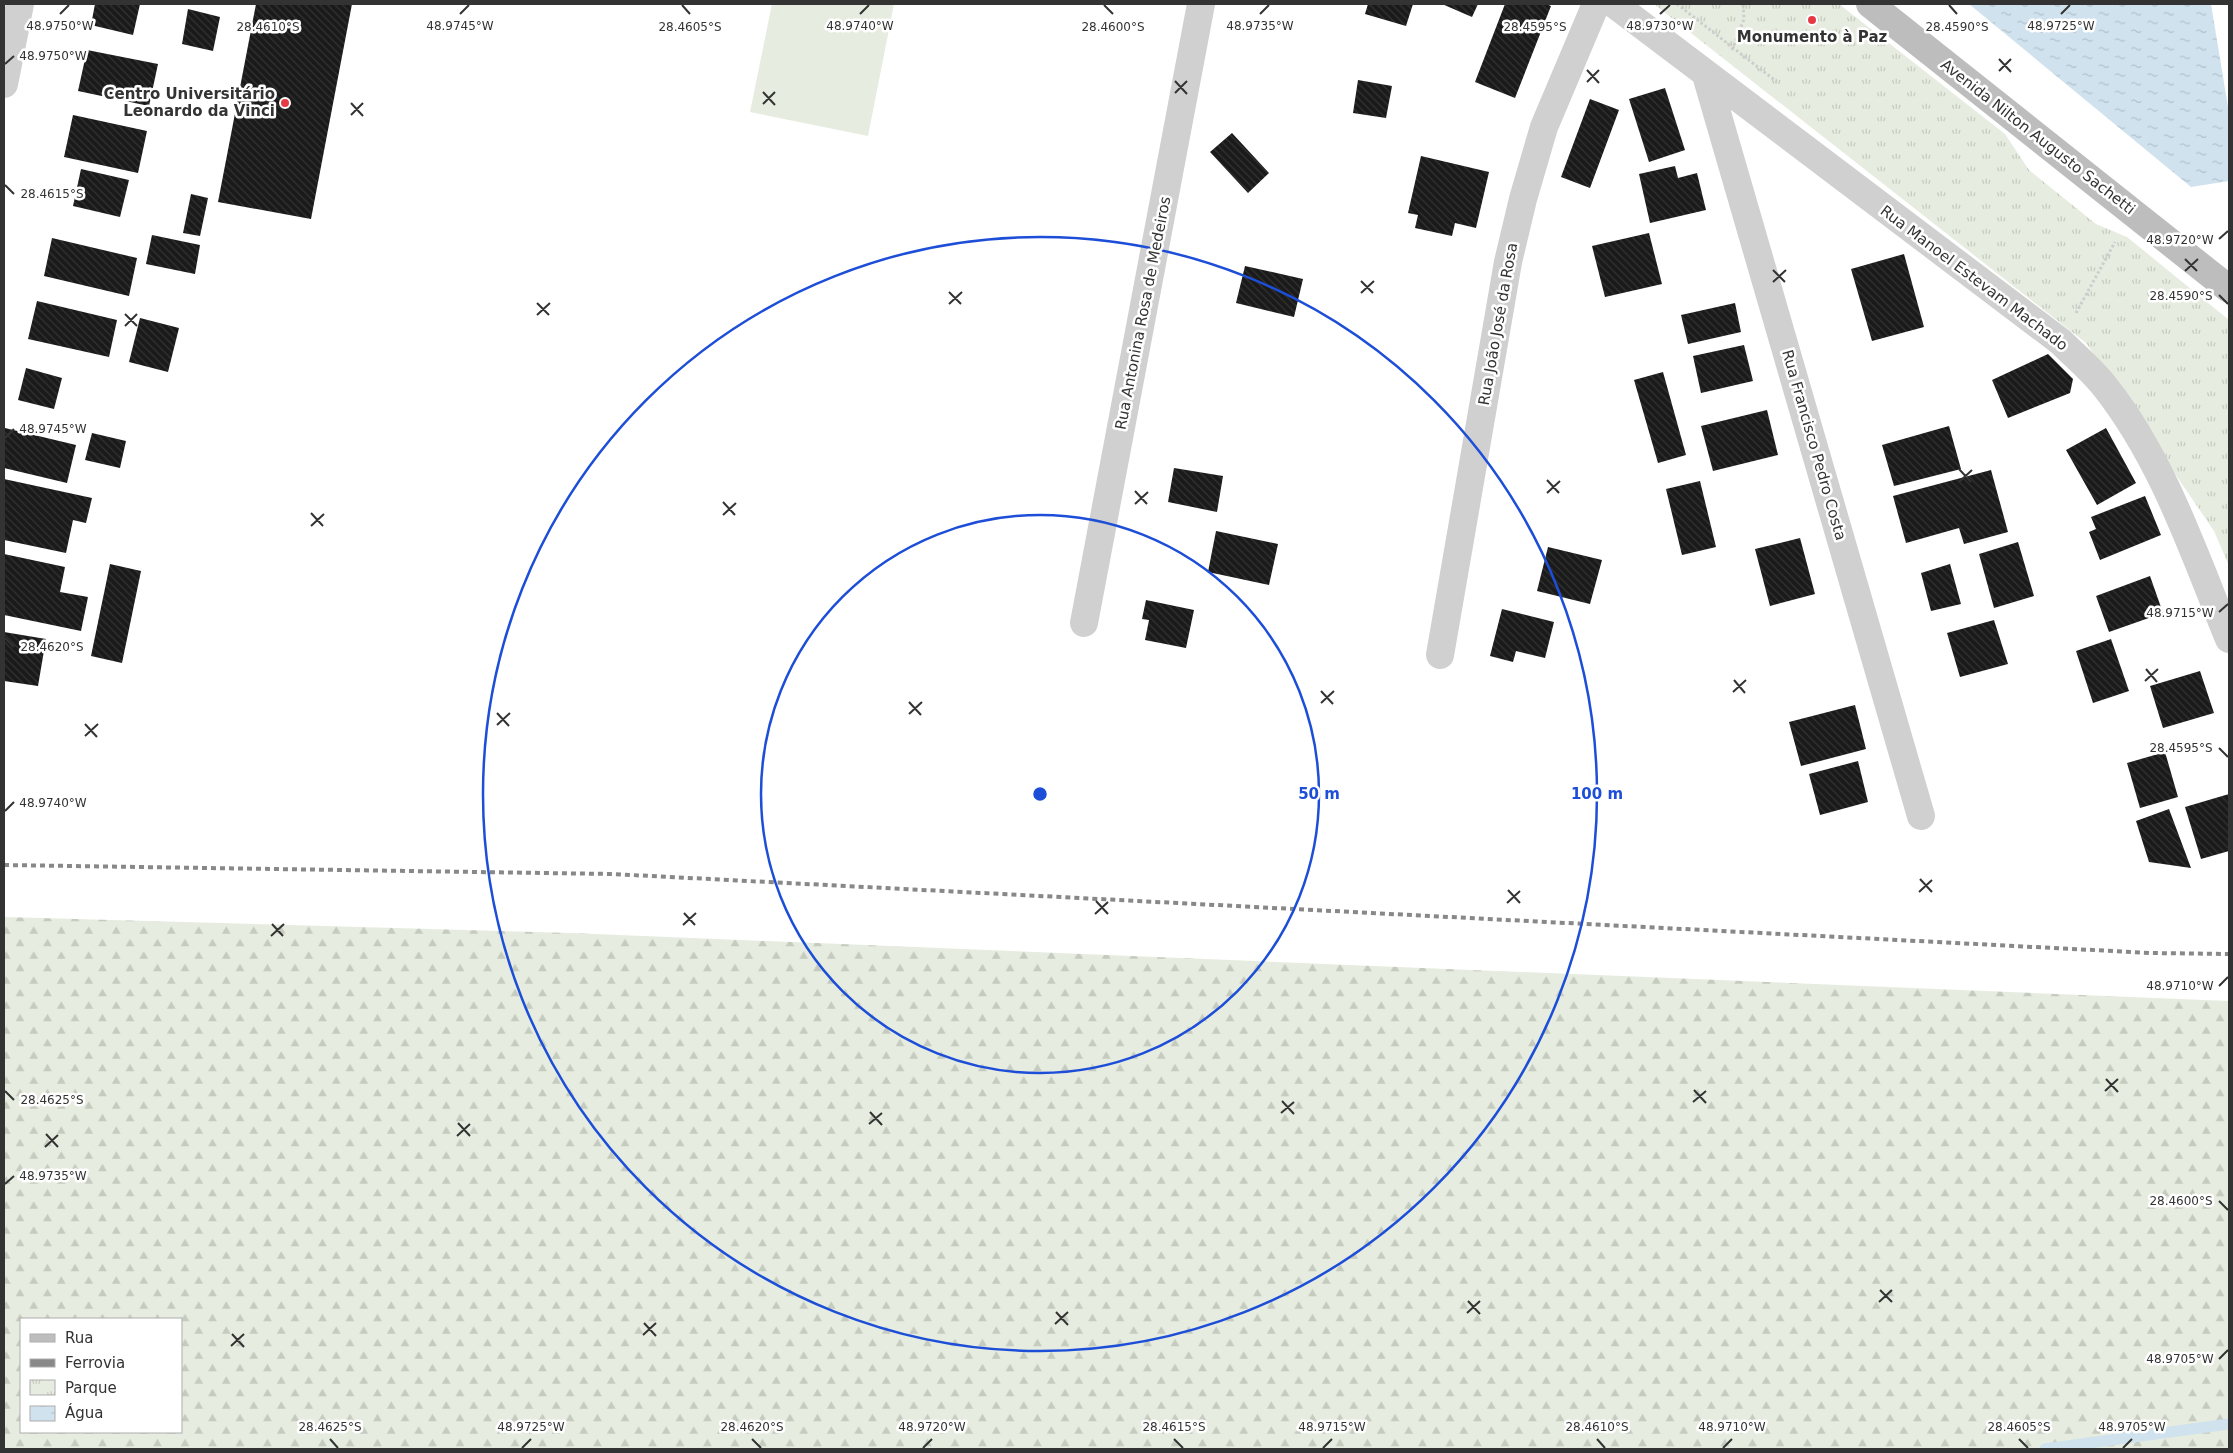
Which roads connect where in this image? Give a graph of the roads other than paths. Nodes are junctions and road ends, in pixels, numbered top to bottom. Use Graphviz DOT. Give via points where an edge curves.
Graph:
graph roads {
  1 [pos="20,4"];
  2 [pos="1201,4"];
  3 [pos="1596,4"];
  4 [pos="1614,4"];
  5 [pos="1870,4"];
  6 [pos="1706,74"];
  7 [pos="4,84"];
  8 [pos="2229,289"];
  9 [pos="1084,623"];
  10 [pos="2229,639"];
  11 [pos="1440,655"];
  12 [pos="1921,816"];
  1 -- 7 [label="street"];
  2 -- 9 [label="street, Rua Antonina Rosa de Medeiros"];
  3 -- 11 [label="street, Rua João José da Rosa" via="1544,127 1523,198 1508,262"];
  4 -- 6 [label="street, Rua Manoel Estevam Machado"];
  5 -- 8 [label="main road, Avenida Nilton Augusto Sachetti"];
  6 -- 10 [label="street, Rua Manoel Estevam Machado" via="2061,342 2106,387 2130,421 2175,506"];
  6 -- 12 [label="street, Rua Francisco Pedro Costa"];
}
